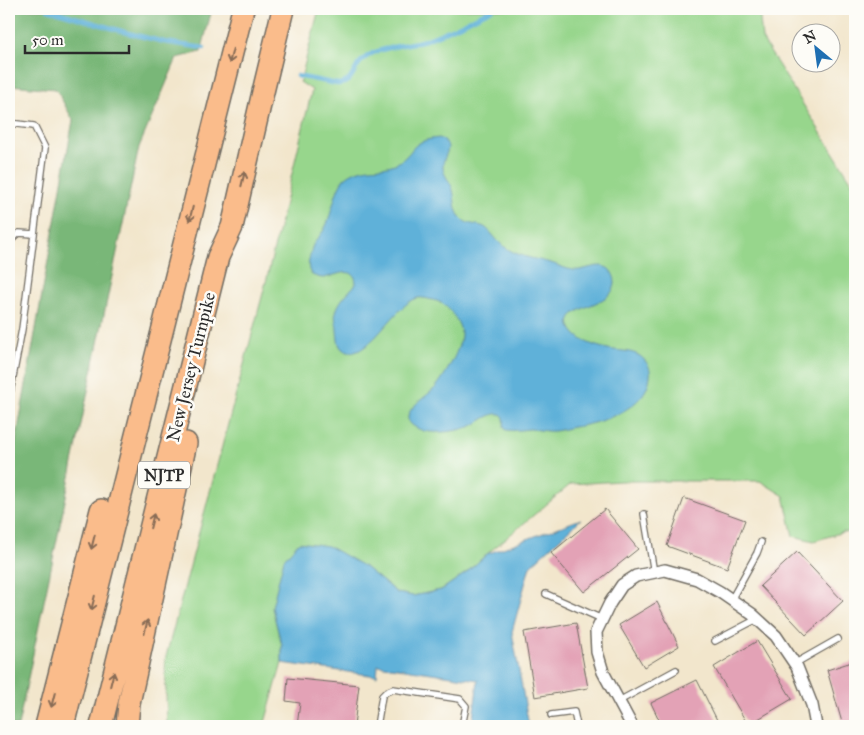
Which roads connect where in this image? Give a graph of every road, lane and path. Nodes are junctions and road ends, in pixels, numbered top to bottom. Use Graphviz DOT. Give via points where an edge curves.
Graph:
graph roads {
  1 [pos="243,9"];
  2 [pos="284,9"];
  3 [pos="9,123"];
  4 [pos="232,226"];
  5 [pos="34,234"];
  6 [pos="9,242"];
  7 [pos="162,330"];
  8 [pos="9,398"];
  9 [pos="644,514"];
  10 [pos="760,542"];
  11 [pos="654,573"];
  12 [pos="546,594"];
  13 [pos="731,600"];
  14 [pos="757,619"];
  15 [pos="602,620"];
  16 [pos="838,639"];
  17 [pos="715,641"];
  18 [pos="794,664"];
  19 [pos="676,670"];
  20 [pos="619,701"];
  21 [pos="551,715"];
  22 [pos="46,726"];
  23 [pos="63,726"];
  24 [pos="101,726"];
  25 [pos="127,726"];
  26 [pos="377,726"];
  27 [pos="462,726"];
  28 [pos="577,726"];
  29 [pos="632,726"];
  30 [pos="816,726"];
  1 -- 7 [label="highway, NJTP, one-way"];
  4 -- 2 [label="highway, New Jersey Turnpike / NJTP, one-way"];
  3 -- 5 [label="lane" via="34,126 45,148"];
  24 -- 4 [label="highway, New Jersey Turnpike / NJTP, one-way" via="218,257"];
  25 -- 4 [label="highway, one-way" via="143,637 230,256"];
  5 -- 6 [label="lane" via="19,233"];
  5 -- 8 [label="lane" via="22,330"];
  7 -- 22 [label="highway, one-way" via="114,460"];
  7 -- 23 [label="highway, NJTP, one-way"];
  9 -- 11 [label="lane"];
  10 -- 13 [label="lane" via="758,553"];
  11 -- 13 [label="street" via="665,570 697,579"];
  11 -- 15 [label="street" via="636,576 622,585"];
  12 -- 15 [label="lane"];
  13 -- 14 [label="street"];
  14 -- 17 [label="lane"];
  14 -- 18 [label="street" via="776,636"];
  15 -- 20 [label="street" via="596,632 597,652 603,672"];
  16 -- 18 [label="lane"];
  18 -- 30 [label="street" via="812,705"];
  19 -- 20 [label="lane"];
  20 -- 29 [label="street"];
  21 -- 28 [label="lane" via="574,712"];
  26 -- 27 [label="lane" via="382,696 393,689 460,699 466,706"];
}
